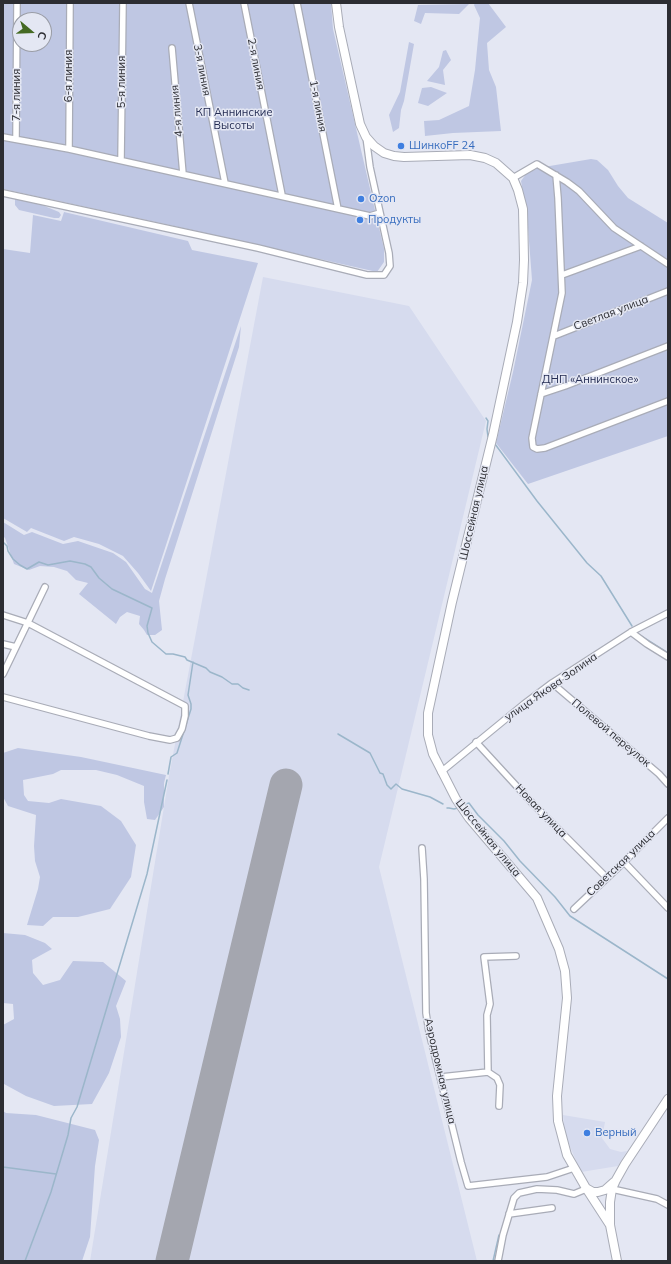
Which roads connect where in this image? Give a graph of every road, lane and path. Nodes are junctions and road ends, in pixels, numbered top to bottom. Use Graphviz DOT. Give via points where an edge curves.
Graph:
graph roads {
  1 [pos="17,3"];
  2 [pos="70,3"];
  3 [pos="123,3"];
  4 [pos="189,3"];
  5 [pos="244,3"];
  6 [pos="298,3"];
  7 [pos="336,3"];
  8 [pos="172,48"];
  9 [pos="366,136"];
  10 [pos="3,137"];
  11 [pos="16,139"];
  12 [pos="69,149"];
  13 [pos="121,160"];
  14 [pos="183,174"];
  15 [pos="556,176"];
  16 [pos="513,178"];
  17 [pos="225,183"];
  18 [pos="3,193"];
  19 [pos="282,195"];
  20 [pos="338,209"];
  21 [pos="380,213"];
  22 [pos="641,246"];
  23 [pos="668,264"];
  24 [pos="562,275"];
  25 [pos="668,291"];
  26 [pos="554,336"];
  27 [pos="668,346"];
  28 [pos="541,394"];
  29 [pos="668,401"];
  30 [pos="45,587"];
  31 [pos="668,613"];
  32 [pos="3,615"];
  33 [pos="28,623"];
  34 [pos="631,632"];
  35 [pos="3,644"];
  36 [pos="16,647"];
  37 [pos="668,657"];
  38 [pos="3,674"];
  39 [pos="552,684"];
  40 [pos="3,697"];
  41 [pos="476,742"];
  42 [pos="441,772"];
  43 [pos="668,784"];
  44 [pos="668,818"];
  45 [pos="422,848"];
  46 [pos="624,862"];
  47 [pos="607,878"];
  48 [pos="668,908"];
  49 [pos="574,909"];
  50 [pos="516,956"];
  51 [pos="488,1072"];
  52 [pos="441,1077"];
  53 [pos="668,1099"];
  54 [pos="499,1106"];
  55 [pos="574,1168"];
  56 [pos="616,1180"];
  57 [pos="586,1189"];
  58 [pos="612,1189"];
  59 [pos="668,1205"];
  60 [pos="552,1208"];
  61 [pos="509,1214"];
  62 [pos="610,1225"];
  63 [pos="498,1261"];
  64 [pos="617,1261"];
  1 -- 11 [label="street, 7-я линия"];
  2 -- 12 [label="street, 6-я линия"];
  3 -- 13 [label="street, 5-я линия"];
  4 -- 17 [label="street, 3-я линия"];
  5 -- 19 [label="street, 2-я линия"];
  6 -- 20 [label="street, 1-я линия"];
  7 -- 9 [label="main road" via="360,124"];
  8 -- 14 [label="street, 4-я линия"];
  9 -- 16 [label="main road" via="374,146 394,156 470,155 485,158 496,163"];
  9 -- 21 [label="street"];
  10 -- 11 [label="street"];
  11 -- 12 [label="street"];
  12 -- 13 [label="street"];
  13 -- 14 [label="street"];
  14 -- 17 [label="street"];
  15 -- 16 [label="street" via="537,164"];
  15 -- 22 [label="street" via="579,191 614,228"];
  15 -- 24 [label="street"];
  16 -- 42 [label="main road, Шоссейная улица" via="523,209 523,283 493,435 428,713 428,735"];
  17 -- 19 [label="street"];
  18 -- 21 [label="street" via="374,276 384,275 390,266"];
  19 -- 20 [label="street"];
  20 -- 21 [label="street" via="370,216"];
  22 -- 23 [label="street"];
  22 -- 24 [label="street"];
  24 -- 26 [label="street" via="562,293"];
  25 -- 26 [label="street, Светлая улица"];
  26 -- 28 [label="street"];
  27 -- 28 [label="street"];
  28 -- 29 [label="street" via="532,441 533,447 537,449"];
  30 -- 33 [label="street"];
  31 -- 34 [label="street, улица Якова Золина"];
  32 -- 33 [label="street"];
  33 -- 36 [label="street"];
  33 -- 40 [label="street" via="185,706 182,729 177,738 170,740"];
  34 -- 37 [label="street"];
  34 -- 39 [label="street, улица Якова Золина"];
  35 -- 36 [label="street"];
  36 -- 38 [label="street"];
  39 -- 41 [label="street, улица Якова Золина"];
  39 -- 43 [label="street, Полевой переулок"];
  41 -- 42 [label="street, улица Якова Золина"];
  41 -- 47 [label="street, Новая улица"];
  42 -- 55 [label="main road, Шоссейная улица" via="469,818 537,898 559,949 565,971 567,998 557,1096 558,1121 567,1155"];
  44 -- 46 [label="street, Советская улица"];
  45 -- 52 [label="street, Аэродромная улица" via="425,1002 429,1032"];
  46 -- 47 [label="street, Советская улица"];
  46 -- 48 [label="street"];
  47 -- 49 [label="street, Советская улица"];
  50 -- 51 [label="street" via="484,957 490,1004 487,1015"];
  51 -- 52 [label="street"];
  51 -- 54 [label="street" via="497,1078 500,1085"];
  52 -- 55 [label="street, Аэродромная улица" via="468,1186 547,1177"];
  53 -- 56 [label="main road"];
  55 -- 57 [label="main road, Шоссейная улица"];
  56 -- 57 [label="main road" via="605,1190 593,1192"];
  56 -- 58 [label="main road"];
  57 -- 61 [label="street" via="574,1194 557,1190 527,1190 514,1198"];
  57 -- 62 [label="main road, Шоссейная улица"];
  58 -- 59 [label="street" via="657,1199"];
  58 -- 62 [label="main road"];
  60 -- 61 [label="street"];
  61 -- 63 [label="street"];
  62 -- 64 [label="main road"];
}
